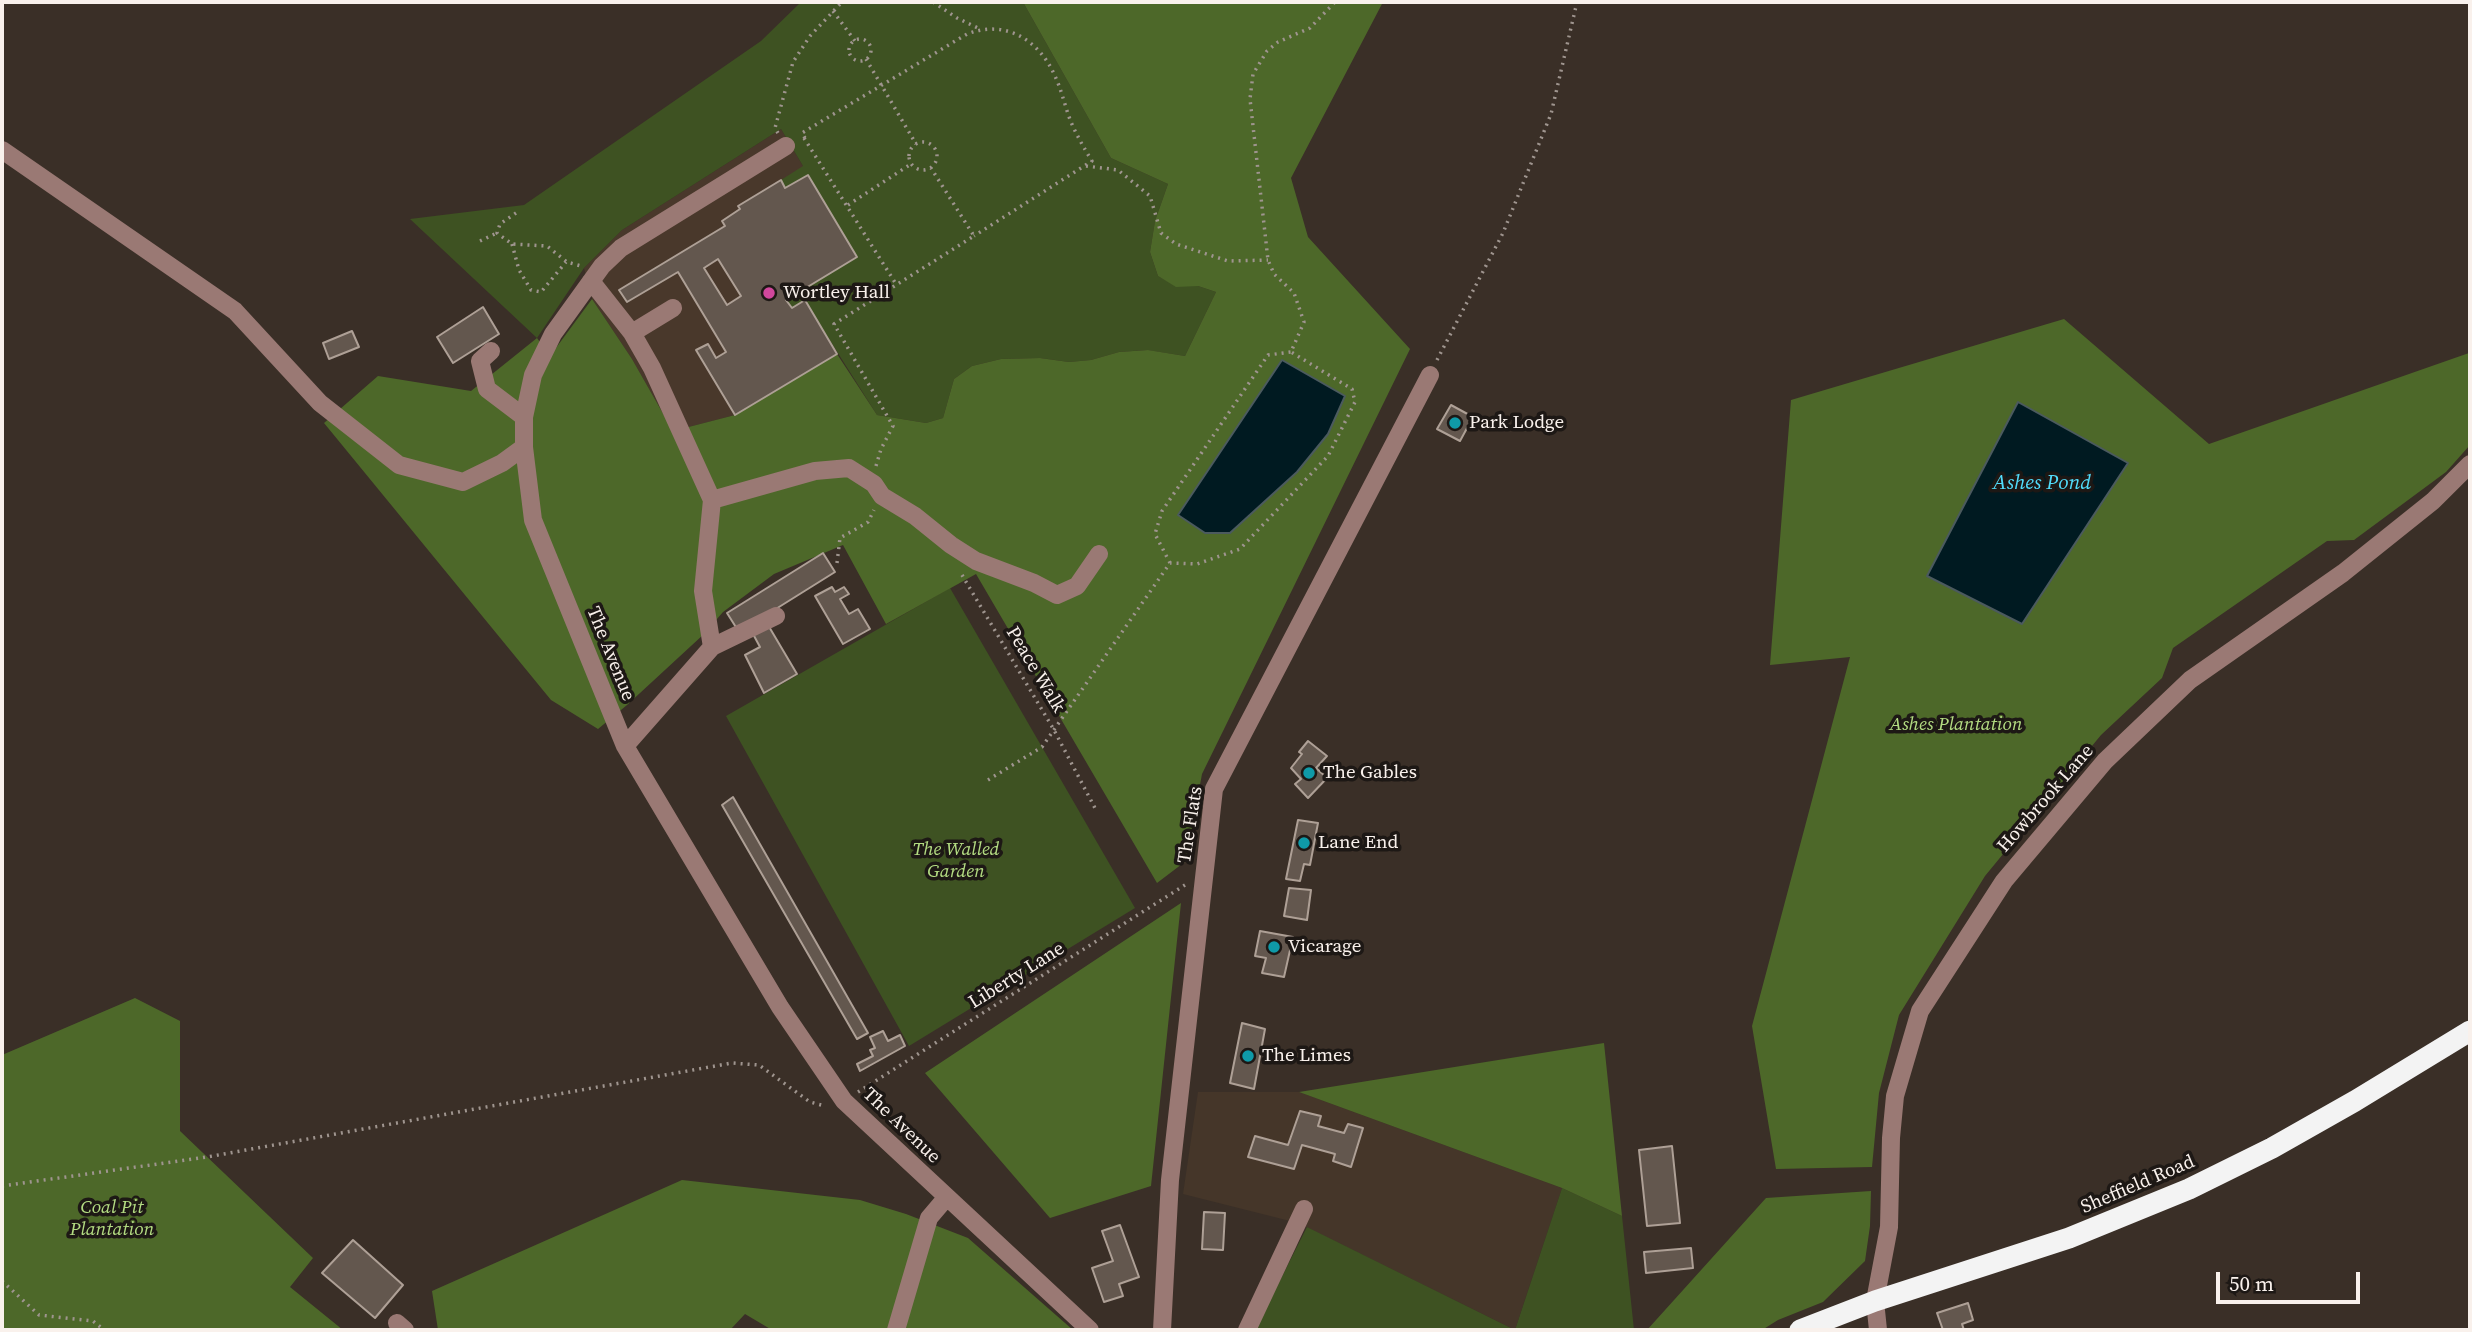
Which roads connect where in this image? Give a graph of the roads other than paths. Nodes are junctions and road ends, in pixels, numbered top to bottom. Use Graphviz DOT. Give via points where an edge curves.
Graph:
graph roads {
  1 [pos="786,146"];
  2 [pos="2,150"];
  3 [pos="588,275"];
  4 [pos="673,308"];
  5 [pos="632,333"];
  6 [pos="491,351"];
  7 [pos="1430,375"];
  8 [pos="524,418"];
  9 [pos="524,447"];
  10 [pos="2470,464"];
  11 [pos="712,500"];
  12 [pos="1099,554"];
  13 [pos="776,616"];
  14 [pos="712,648"];
  15 [pos="625,746"];
  16 [pos="2470,1031"];
  17 [pos="946,1198"];
  18 [pos="1304,1209"];
  19 [pos="1875,1301"];
  20 [pos="896,1330"];
  21 [pos="1090,1330"];
  22 [pos="1162,1330"];
  23 [pos="1247,1330"];
  24 [pos="1805,1330"];
  25 [pos="1878,1330"];
  1 -- 3 [label="street, The Avenue" via="621,248"];
  2 -- 9 [label="street" via="235,312 320,403 399,465 463,482"];
  3 -- 5 [label="street"];
  3 -- 8 [label="street, The Avenue" via="533,375"];
  4 -- 5 [label="street"];
  5 -- 11 [label="street"];
  6 -- 8 [label="street" via="480,361 487,389"];
  7 -- 22 [label="street, The Flats" via="1214,789 1171,1180"];
  8 -- 9 [label="street, The Avenue"];
  9 -- 15 [label="street, The Avenue" via="533,520"];
  10 -- 19 [label="street, Howbrook Lane" via="2434,501 2343,573 2190,680 2105,761 2004,881 1920,1011 1895,1096 1889,1227"];
  11 -- 12 [label="street" via="815,471 849,468 976,561 1057,594 1077,586"];
  11 -- 14 [label="street" via="702,591"];
  13 -- 14 [label="street"];
  14 -- 15 [label="street"];
  15 -- 17 [label="street, The Avenue" via="780,1006 844,1101"];
  16 -- 19 [label="highway, Sheffield Road" via="2319,1121 2189,1189 2069,1238"];
  17 -- 20 [label="street" via="929,1218"];
  17 -- 21 [label="street, The Avenue"];
  18 -- 23 [label="street"];
  19 -- 24 [label="highway, Sheffield Road"];
  19 -- 25 [label="street, Howbrook Lane"];
}
